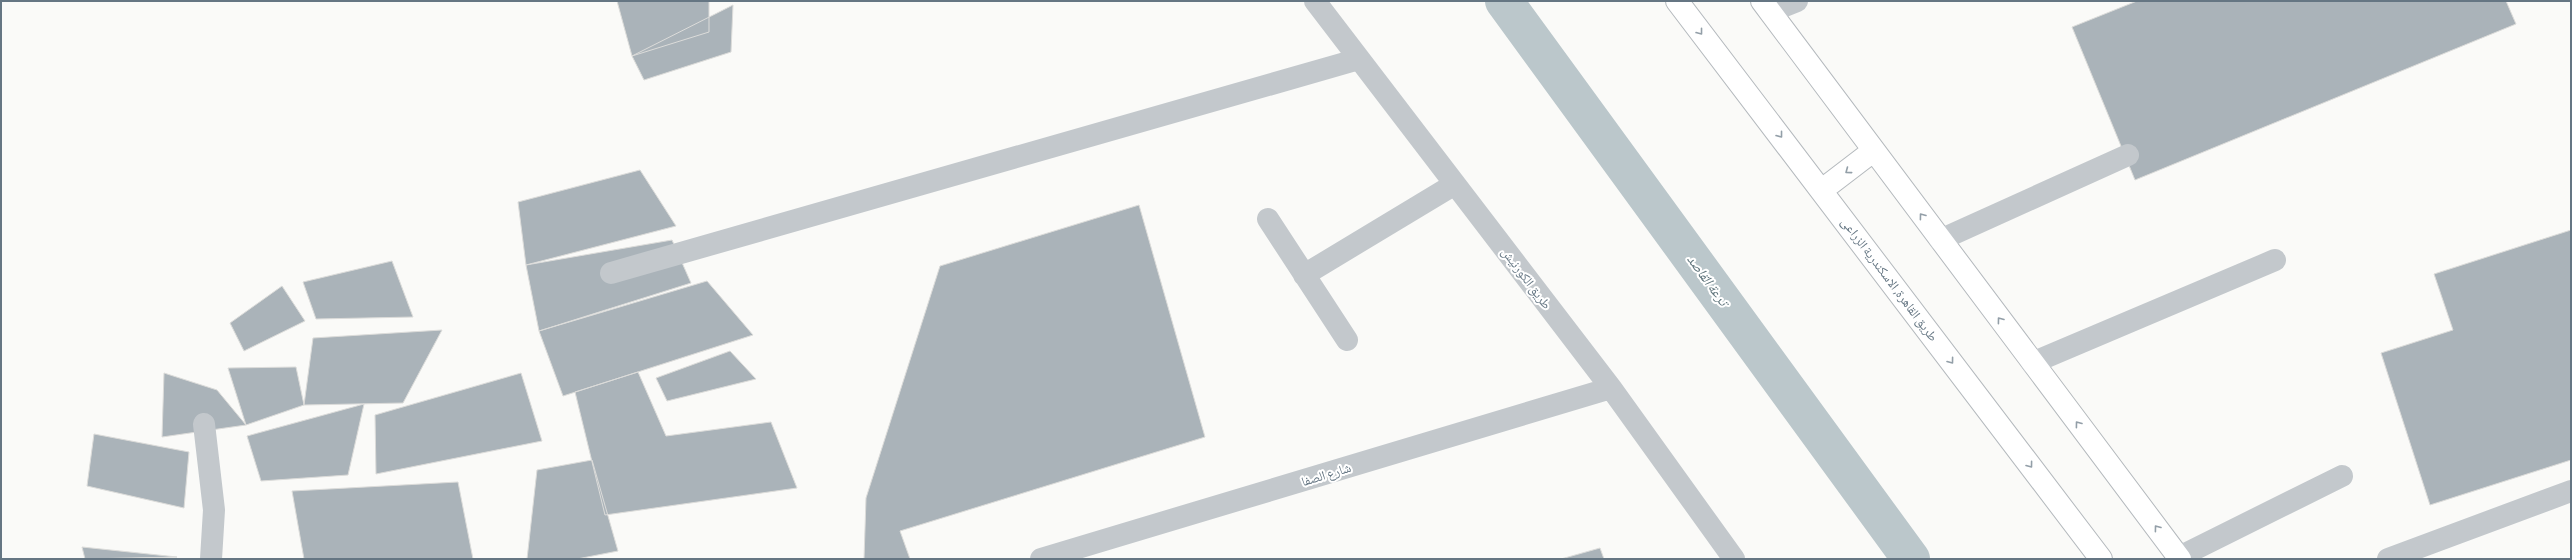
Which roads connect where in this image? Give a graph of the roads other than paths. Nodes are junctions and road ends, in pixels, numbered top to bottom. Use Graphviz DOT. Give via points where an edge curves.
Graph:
graph roads {
  1 [pos="1315,1"];
  2 [pos="1677,1"];
  3 [pos="1796,1"];
  4 [pos="1766,7"];
  5 [pos="1359,59"];
  6 [pos="1874,152"];
  7 [pos="2128,155"];
  8 [pos="1455,184"];
  9 [pos="1822,190"];
  10 [pos="1268,219"];
  11 [pos="1940,240"];
  12 [pos="2275,260"];
  13 [pos="611,273"];
  14 [pos="1304,275"];
  15 [pos="1347,340"];
  16 [pos="2032,363"];
  17 [pos="1611,388"];
  18 [pos="204,424"];
  19 [pos="2342,476"];
  20 [pos="2571,491"];
  21 [pos="2180,558"];
  22 [pos="211,559"];
  23 [pos="1042,559"];
  24 [pos="1734,559"];
  25 [pos="2101,559"];
  26 [pos="2388,559"];
  1 -- 5 [label="street, طريق الكورنيش"];
  2 -- 9 [label="highway, طريق القاهرة, الاسكندرية الزراعى, one-way"];
  3 -- 4 [label="street"];
  4 -- 6 [label="highway"];
  5 -- 8 [label="street, طريق الكورنيش"];
  5 -- 13 [label="street"];
  6 -- 9 [label="highway, one-way"];
  11 -- 6 [label="highway, one-way"];
  7 -- 11 [label="street"];
  8 -- 14 [label="street"];
  8 -- 17 [label="street, طريق الكورنيش"];
  9 -- 25 [label="highway, طريق القاهرة, الاسكندرية الزراعى, one-way"];
  10 -- 14 [label="street"];
  16 -- 11 [label="highway, one-way"];
  12 -- 16 [label="street"];
  14 -- 15 [label="street"];
  21 -- 16 [label="highway, one-way"];
  17 -- 23 [label="street, شارع الصفا"];
  17 -- 24 [label="street, طريق الكورنيش"];
  18 -- 22 [label="street" via="214,510"];
  19 -- 21 [label="street"];
  20 -- 26 [label="street"];
}
